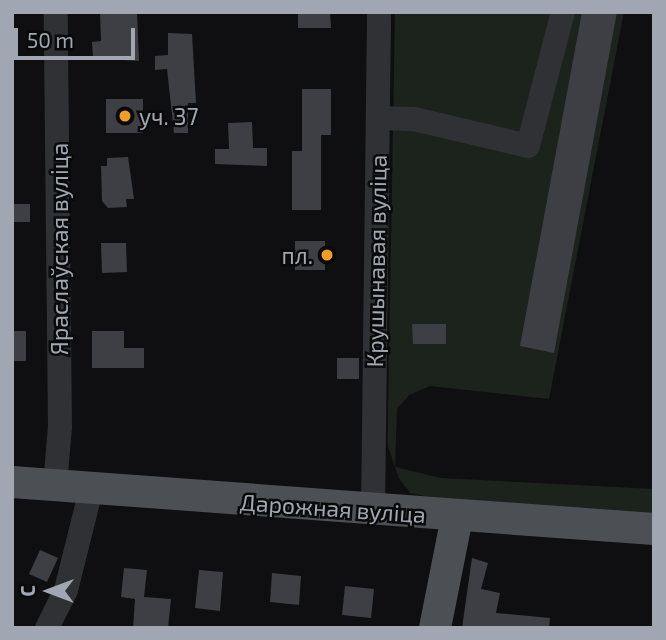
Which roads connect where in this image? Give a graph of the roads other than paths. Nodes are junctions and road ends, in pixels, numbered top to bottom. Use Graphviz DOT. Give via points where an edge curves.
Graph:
graph roads {
  1 [pos="56,12"];
  2 [pos="379,12"];
  3 [pos="563,12"];
  4 [pos="378,118"];
  5 [pos="12,482"];
  6 [pos="55,485"];
  7 [pos="91,490"];
  8 [pos="373,510"];
  9 [pos="457,517"];
  10 [pos="654,529"];
  11 [pos="47,628"];
  12 [pos="435,628"];
  1 -- 6 [label="street, Яраслаўская вуліца" via="60,427"];
  2 -- 4 [label="street, Крушынавая вуліца"];
  3 -- 4 [label="street" via="528,146 414,119"];
  4 -- 8 [label="street, Крушынавая вуліца"];
  5 -- 6 [label="main road, Дарожная вуліца"];
  6 -- 7 [label="main road, Дарожная вуліца"];
  7 -- 8 [label="main road, Дарожная вуліца"];
  7 -- 11 [label="street" via="66,590"];
  8 -- 9 [label="main road, Дарожная вуліца"];
  9 -- 10 [label="main road, Дарожная вуліца"];
  9 -- 12 [label="main road"];
}
